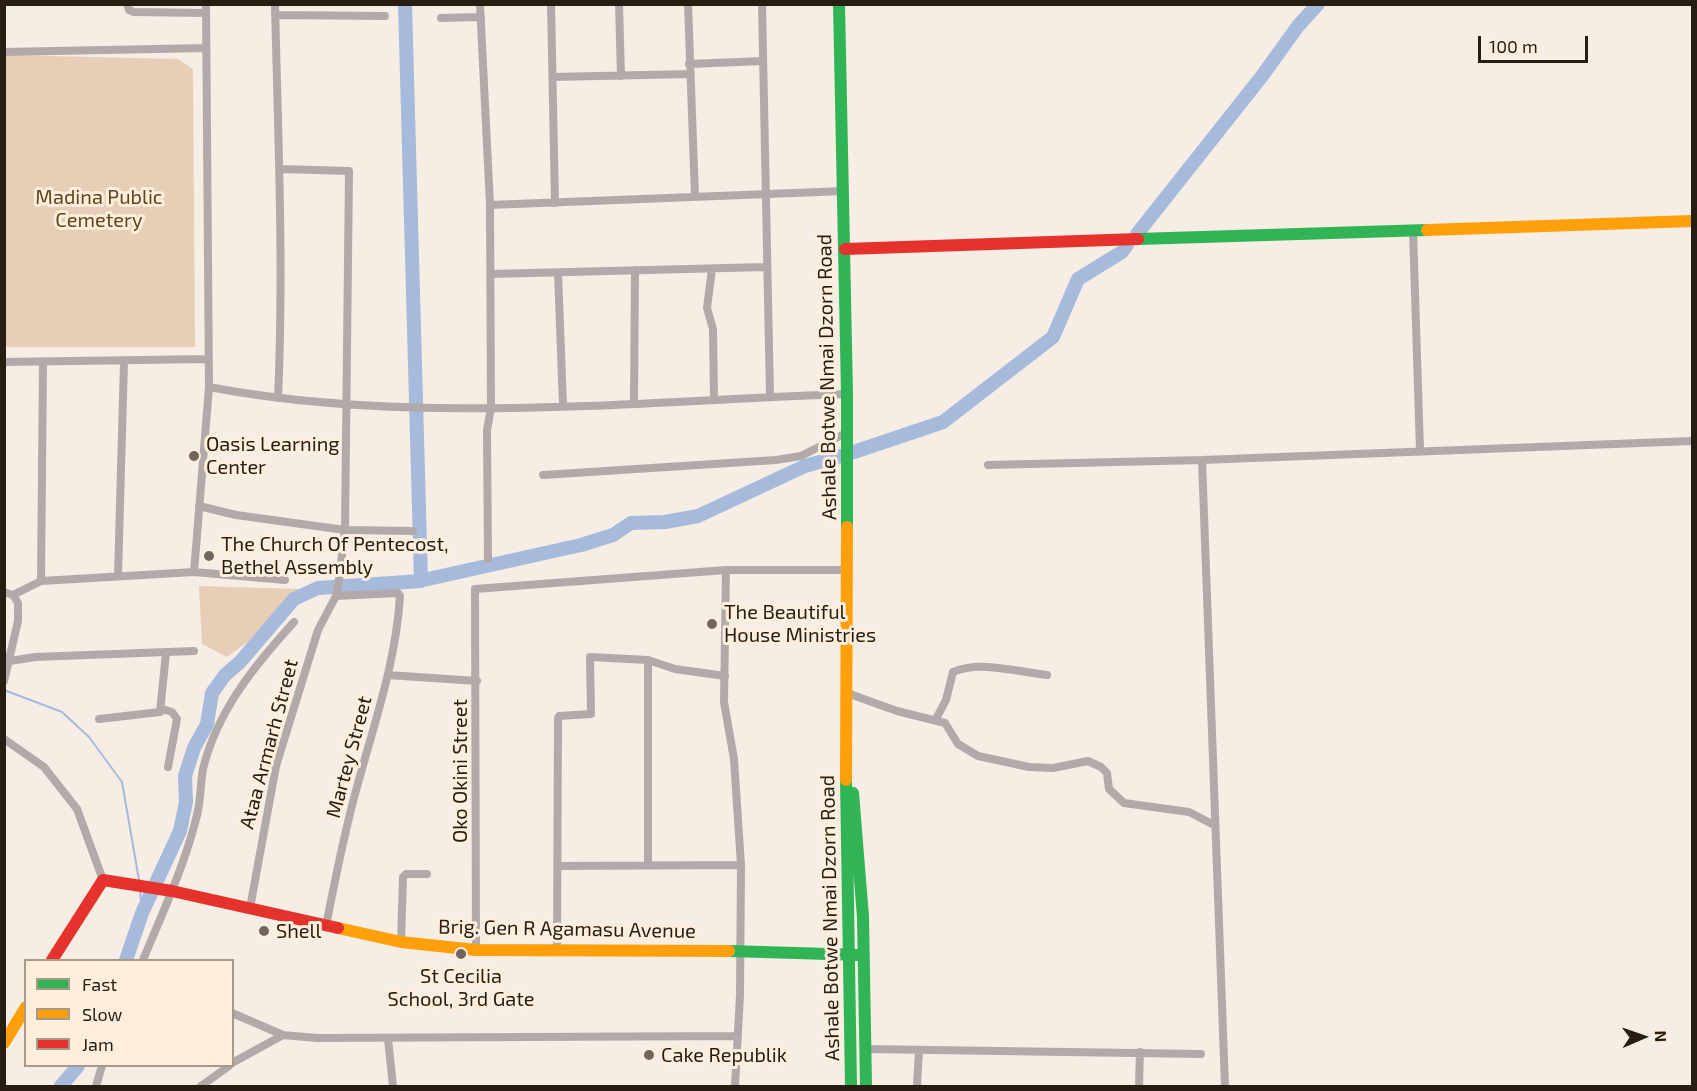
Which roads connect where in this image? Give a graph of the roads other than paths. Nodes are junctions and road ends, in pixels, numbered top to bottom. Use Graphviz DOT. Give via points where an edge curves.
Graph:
graph roads {
  1 [pos="127,4"];
  2 [pos="275,4"];
  3 [pos="480,4"];
  4 [pos="551,4"];
  5 [pos="619,4"];
  6 [pos="688,4"];
  7 [pos="762,4"];
  8 [pos="839,4"];
  9 [pos="206,9"];
  10 [pos="275,15"];
  11 [pos="385,16"];
  12 [pos="481,17"];
  13 [pos="441,18"];
  14 [pos="206,48"];
  15 [pos="4,52"];
  16 [pos="762,61"];
  17 [pos="690,69"];
  18 [pos="621,76"];
  19 [pos="553,77"];
  20 [pos="280,169"];
  21 [pos="844,191"];
  22 [pos="765,193"];
  23 [pos="694,196"];
  24 [pos="555,203"];
  25 [pos="490,205"];
  26 [pos="1692,221"];
  27 [pos="1413,231"];
  28 [pos="845,249"];
  29 [pos="766,267"];
  30 [pos="712,269"];
  31 [pos="635,270"];
  32 [pos="558,273"];
  33 [pos="491,274"];
  34 [pos="208,359"];
  35 [pos="4,362"];
  36 [pos="124,362"];
  37 [pos="43,363"];
  38 [pos="209,387"];
  39 [pos="847,394"];
  40 [pos="770,396"];
  41 [pos="278,398"];
  42 [pos="714,399"];
  43 [pos="634,402"];
  44 [pos="347,405"];
  45 [pos="563,405"];
  46 [pos="491,408"];
  47 [pos="848,432"];
  48 [pos="1692,441"];
  49 [pos="1420,450"];
  50 [pos="1202,460"];
  51 [pos="988,465"];
  52 [pos="543,475"];
  53 [pos="199,506"];
  54 [pos="345,531"];
  55 [pos="413,531"];
  56 [pos="488,559"];
  57 [pos="726,570"];
  58 [pos="848,570"];
  59 [pos="194,572"];
  60 [pos="118,576"];
  61 [pos="285,580"];
  62 [pos="41,581"];
  63 [pos="9,593"];
  64 [pos="336,595"];
  65 [pos="294,622"];
  66 [pos="194,651"];
  67 [pos="166,653"];
  68 [pos="648,660"];
  69 [pos="10,661"];
  70 [pos="388,675"];
  71 [pos="1047,675"];
  72 [pos="725,676"];
  73 [pos="4,681"];
  74 [pos="477,681"];
  75 [pos="847,693"];
  76 [pos="162,709"];
  77 [pos="99,719"];
  78 [pos="936,719"];
  79 [pos="4,739"];
  80 [pos="848,750"];
  81 [pos="168,767"];
  82 [pos="1214,825"];
  83 [pos="648,864"];
  84 [pos="741,865"];
  85 [pos="558,867"];
  86 [pos="427,874"];
  87 [pos="103,880"];
  88 [pos="170,891"];
  89 [pos="250,908"];
  90 [pos="326,926"];
  91 [pos="401,942"];
  92 [pos="476,950"];
  93 [pos="557,951"];
  94 [pos="742,951"];
  95 [pos="849,954"];
  96 [pos="862,954"];
  97 [pos="53,959"];
  98 [pos="143,959"];
  99 [pos="24,1009"];
  100 [pos="234,1014"];
  101 [pos="283,1035"];
  102 [pos="738,1036"];
  103 [pos="388,1039"];
  104 [pos="4,1043"];
  105 [pos="864,1049"];
  106 [pos="919,1050"];
  107 [pos="1140,1052"];
  108 [pos="1201,1054"];
  109 [pos="234,1062"];
  110 [pos="101,1067"];
  111 [pos="227,1067"];
  112 [pos="96,1086"];
  113 [pos="201,1086"];
  114 [pos="393,1086"];
  115 [pos="735,1086"];
  116 [pos="851,1086"];
  117 [pos="866,1086"];
  118 [pos="917,1086"];
  119 [pos="1139,1086"];
  120 [pos="1225,1086"];
  1 -- 9 [label="street" via="134,12"];
  2 -- 10 [label="street"];
  3 -- 12 [label="street"];
  4 -- 19 [label="street"];
  5 -- 18 [label="street"];
  6 -- 17 [label="street"];
  7 -- 16 [label="street"];
  8 -- 21 [label="street, Ashale Botwe Nmai Dzorn Road"];
  9 -- 14 [label="street"];
  10 -- 11 [label="street"];
  10 -- 20 [label="street"];
  12 -- 13 [label="street"];
  12 -- 25 [label="street"];
  14 -- 15 [label="street"];
  14 -- 34 [label="street"];
  16 -- 17 [label="street"];
  16 -- 22 [label="street"];
  17 -- 18 [label="street"];
  17 -- 23 [label="street"];
  18 -- 19 [label="street"];
  19 -- 24 [label="street"];
  20 -- 41 [label="street"];
  20 -- 44 [label="street, Ataa Armarh Street" via="349,171"];
  21 -- 22 [label="street"];
  21 -- 28 [label="street, Ashale Botwe Nmai Dzorn Road"];
  22 -- 23 [label="street"];
  22 -- 29 [label="street"];
  23 -- 24 [label="street"];
  24 -- 25 [label="street"];
  25 -- 33 [label="street"];
  26 -- 27 [label="street"];
  27 -- 28 [label="street"];
  27 -- 49 [label="street"];
  28 -- 39 [label="street, Ashale Botwe Nmai Dzorn Road"];
  29 -- 30 [label="street"];
  29 -- 40 [label="street"];
  30 -- 31 [label="street"];
  30 -- 42 [label="street" via="707,308 713,329"];
  31 -- 32 [label="street"];
  31 -- 43 [label="street"];
  32 -- 33 [label="street"];
  32 -- 45 [label="street"];
  33 -- 46 [label="street"];
  34 -- 36 [label="street"];
  34 -- 38 [label="street"];
  35 -- 37 [label="street"];
  36 -- 37 [label="street"];
  36 -- 60 [label="street"];
  37 -- 62 [label="street"];
  38 -- 41 [label="street"];
  38 -- 53 [label="street"];
  39 -- 40 [label="street"];
  39 -- 47 [label="street, Ashale Botwe Nmai Dzorn Road"];
  40 -- 42 [label="street"];
  41 -- 44 [label="street"];
  42 -- 43 [label="street"];
  43 -- 45 [label="street"];
  44 -- 46 [label="street"];
  44 -- 54 [label="street, Ataa Armarh Street"];
  45 -- 46 [label="street"];
  46 -- 56 [label="street" via="487,430"];
  47 -- 52 [label="street" via="801,456 776,460"];
  47 -- 58 [label="street, Ashale Botwe Nmai Dzorn Road"];
  48 -- 49 [label="street"];
  49 -- 50 [label="street"];
  50 -- 51 [label="street"];
  50 -- 82 [label="street"];
  53 -- 54 [label="street"];
  53 -- 59 [label="street"];
  54 -- 55 [label="street"];
  54 -- 64 [label="street, Ataa Armarh Street"];
  57 -- 58 [label="street"];
  57 -- 72 [label="street"];
  57 -- 74 [label="street, Oko Okini Street" via="480,587 473,592"];
  58 -- 75 [label="street, Ashale Botwe Nmai Dzorn Road"];
  59 -- 60 [label="street"];
  59 -- 61 [label="street"];
  60 -- 62 [label="street"];
  62 -- 63 [label="street"];
  63 -- 69 [label="street" via="19,611"];
  64 -- 70 [label="street, Martey Street" via="400,596"];
  64 -- 89 [label="street, Ataa Armarh Street" via="318,630 276,766"];
  65 -- 88 [label="street" via="248,674 226,710 204,767 197,818"];
  66 -- 67 [label="street"];
  67 -- 69 [label="street"];
  67 -- 76 [label="street"];
  68 -- 72 [label="street" via="675,669"];
  68 -- 83 [label="street"];
  68 -- 85 [label="street" via="591,656 591,714 558,718"];
  69 -- 73 [label="street"];
  70 -- 74 [label="street"];
  70 -- 90 [label="street, Martey Street" via="357,787"];
  71 -- 78 [label="street" via="984,667 960,669 953,672"];
  72 -- 84 [label="street" via="724,702 735,759"];
  74 -- 92 [label="street, Oko Okini Street"];
  75 -- 78 [label="street" via="897,711"];
  75 -- 80 [label="street, Ashale Botwe Nmai Dzorn Road"];
  76 -- 77 [label="street" via="156,714"];
  76 -- 81 [label="street" via="172,712 177,719"];
  78 -- 82 [label="street" via="951,729 958,744 978,756 1041,767 1088,761 1107,773 1109,789 1124,802 1189,812"];
  79 -- 87 [label="street" via="44,767 72,801"];
  80 -- 95 [label="street, Ashale Botwe Nmai Dzorn Road"];
  80 -- 96 [label="street, Ashale Botwe Nmai Dzorn Road" via="860,850"];
  82 -- 120 [label="street"];
  83 -- 84 [label="street"];
  83 -- 85 [label="street"];
  84 -- 94 [label="street"];
  85 -- 93 [label="street"];
  86 -- 91 [label="street" via="403,877"];
  87 -- 88 [label="street, Brig. Gen R Agamasu Avenue"];
  87 -- 97 [label="street"];
  88 -- 89 [label="street, Brig. Gen R Agamasu Avenue"];
  88 -- 98 [label="street"];
  89 -- 90 [label="street, Brig. Gen R Agamasu Avenue"];
  90 -- 91 [label="street, Brig. Gen R Agamasu Avenue"];
  91 -- 92 [label="street, Brig. Gen R Agamasu Avenue"];
  92 -- 93 [label="street, Brig. Gen R Agamasu Avenue"];
  93 -- 94 [label="street, Brig. Gen R Agamasu Avenue"];
  94 -- 95 [label="street, Brig. Gen R Agamasu Avenue"];
  94 -- 102 [label="street"];
  95 -- 96 [label="street, Brig. Gen R Agamasu Avenue"];
  95 -- 116 [label="street, Ashale Botwe Nmai Dzorn Road"];
  96 -- 105 [label="street, Ashale Botwe Nmai Dzorn Road"];
  99 -- 104 [label="street"];
  100 -- 101 [label="street"];
  101 -- 103 [label="street"];
  101 -- 109 [label="street"];
  102 -- 103 [label="street"];
  102 -- 115 [label="street"];
  103 -- 114 [label="street"];
  105 -- 106 [label="street"];
  105 -- 117 [label="street, Ashale Botwe Nmai Dzorn Road"];
  106 -- 107 [label="street"];
  106 -- 118 [label="street"];
  107 -- 108 [label="street"];
  107 -- 119 [label="street"];
  110 -- 112 [label="street"];
  111 -- 113 [label="street"];
}
